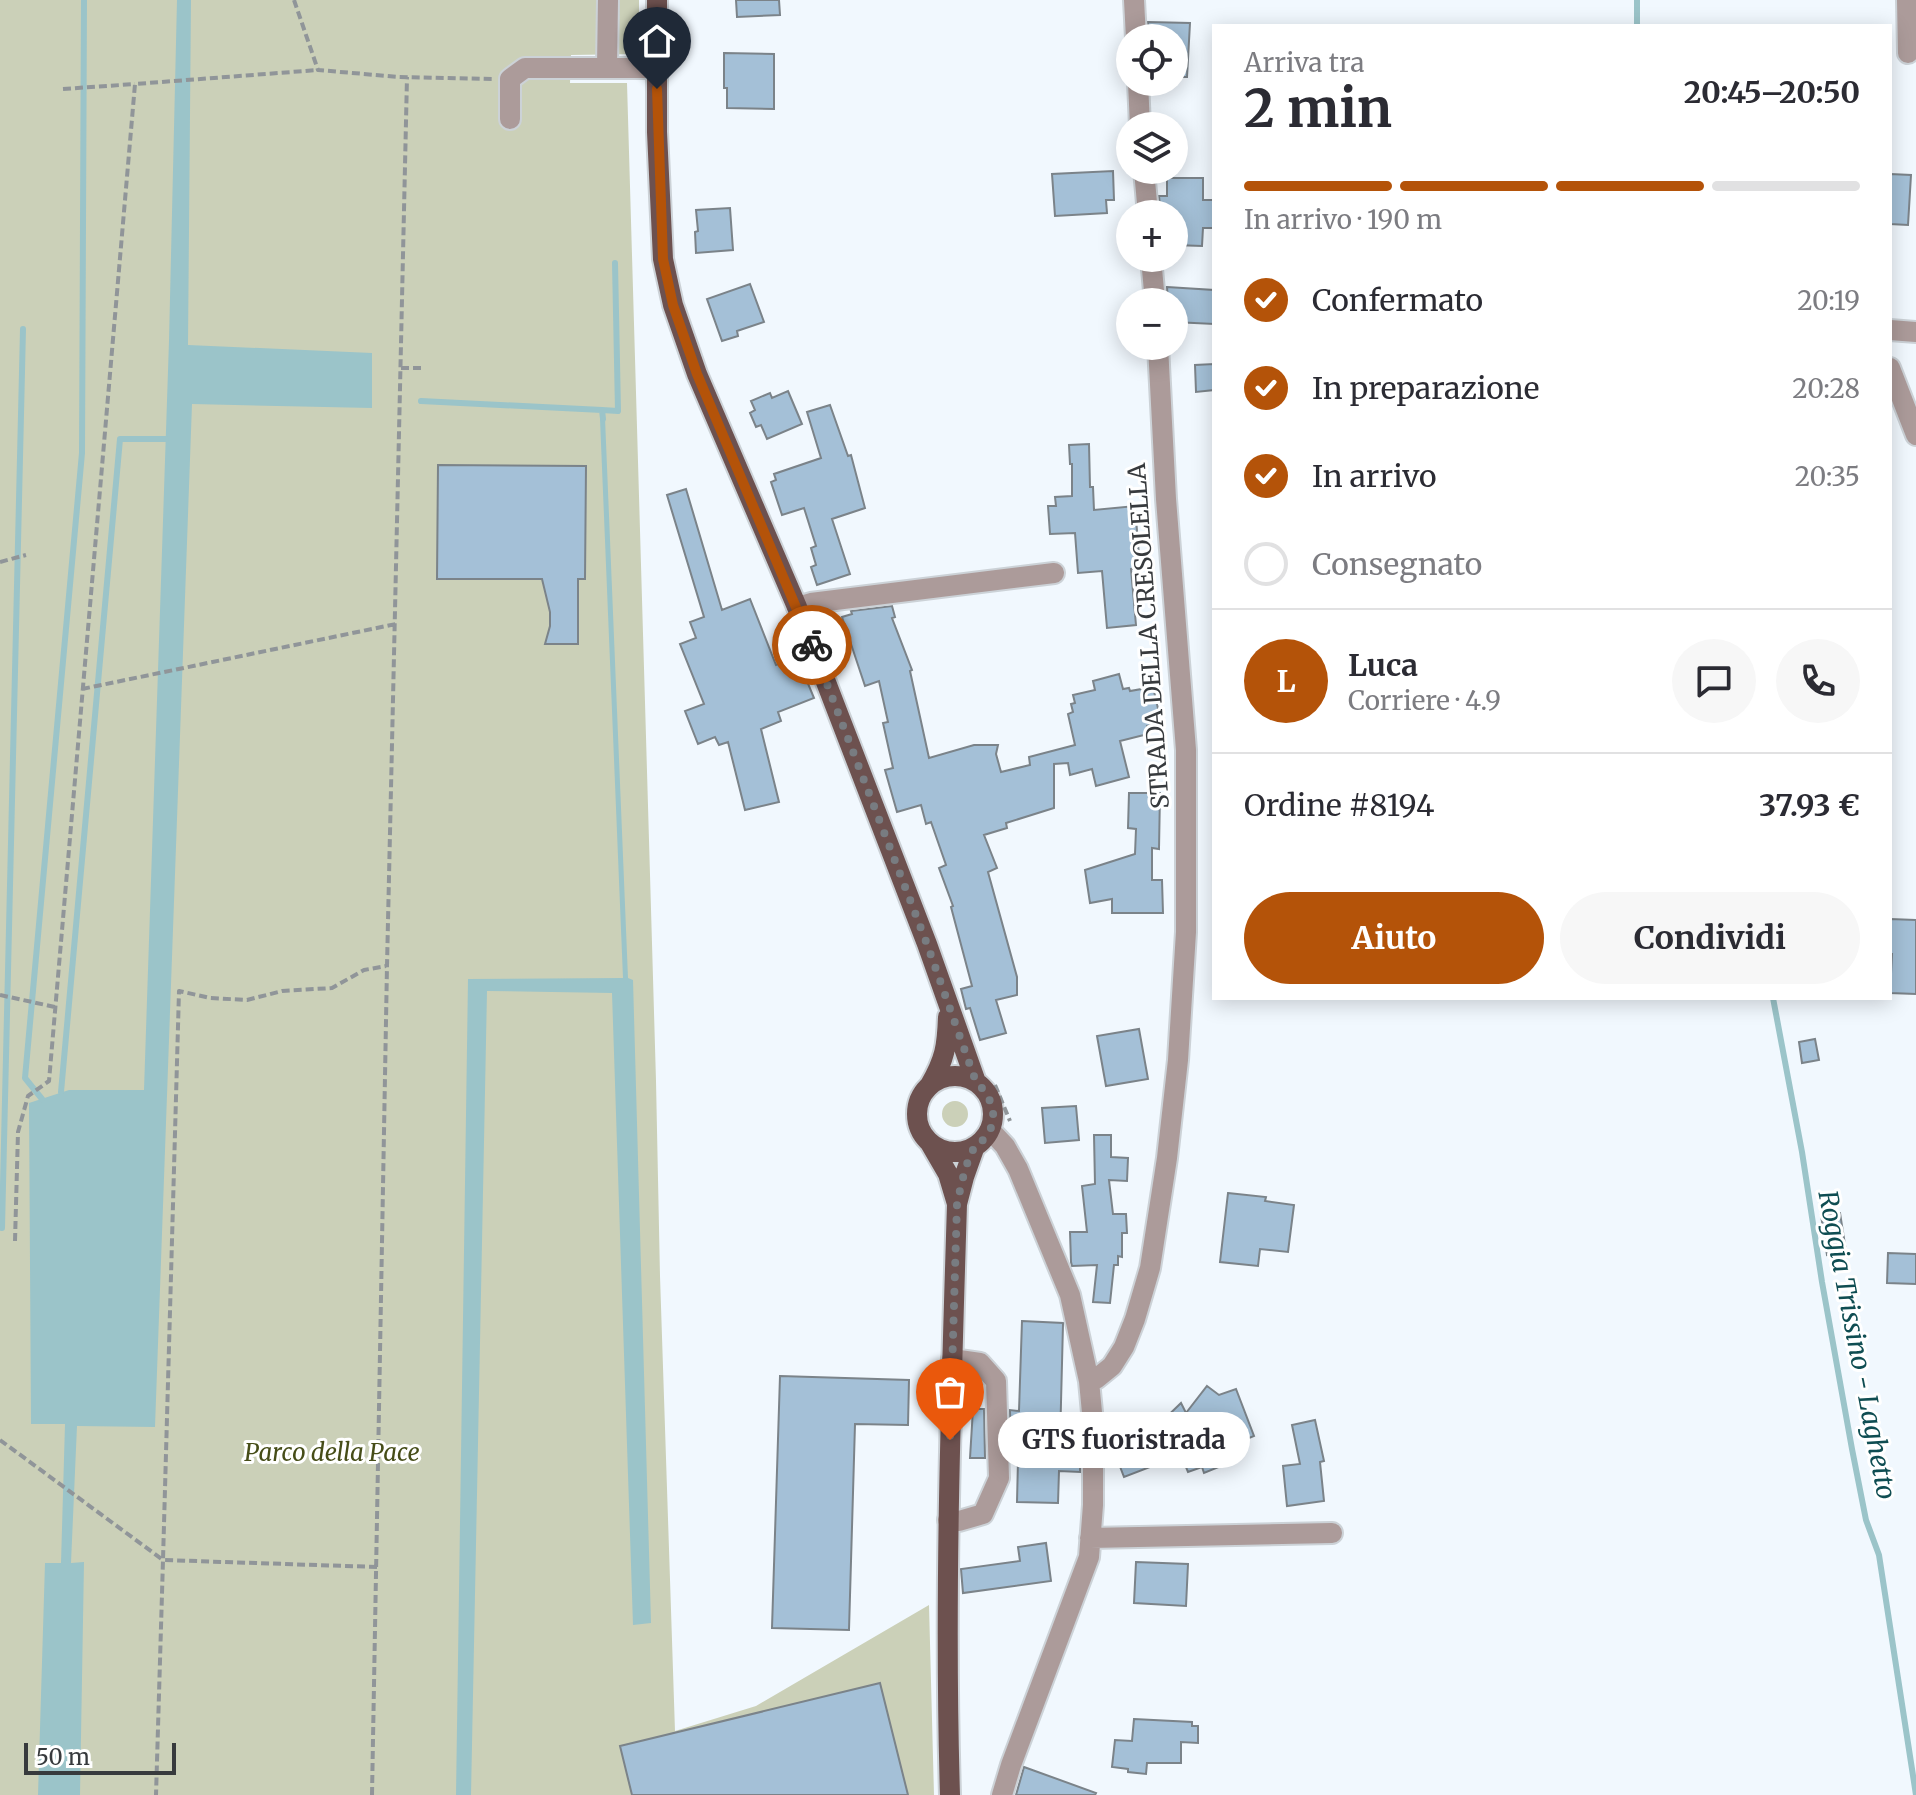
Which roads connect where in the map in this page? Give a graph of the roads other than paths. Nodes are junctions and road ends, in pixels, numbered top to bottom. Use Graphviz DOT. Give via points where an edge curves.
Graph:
graph roads {
  1 [pos="608,0"];
  2 [pos="657,0"];
  3 [pos="1134,0"];
  4 [pos="1907,0"];
  5 [pos="1135,24"];
  6 [pos="1905,53"];
  7 [pos="607,67"];
  8 [pos="657,68"];
  9 [pos="510,119"];
  10 [pos="1892,330"];
  11 [pos="1916,332"];
  12 [pos="1159,360"];
  13 [pos="1892,373"];
  14 [pos="1916,435"];
  15 [pos="1054,573"];
  16 [pos="797,607"];
  17 [pos="948,1005"];
  18 [pos="976,1082"];
  19 [pos="930,1085"];
  20 [pos="990,1130"];
  21 [pos="930,1143"];
  22 [pos="975,1146"];
  23 [pos="957,1204"];
  24 [pos="952,1359"];
  25 [pos="1089,1381"];
  26 [pos="948,1520"];
  27 [pos="1332,1533"];
  28 [pos="1090,1538"];
  29 [pos="950,1795"];
  30 [pos="1002,1795"];
  1 -- 7 [label="street"];
  2 -- 8 [label="main road"];
  3 -- 5 [label="street"];
  4 -- 6 [label="street"];
  7 -- 8 [label="street"];
  7 -- 9 [label="street" via="525,68 510,79"];
  8 -- 16 [label="main road" via="663,259 673,305 697,374"];
  10 -- 11 [label="street"];
  12 -- 25 [label="street, STRADA DELLA CRESOLELLA" via="1186,750 1186,932 1179,1046 1150,1268 1124,1347 1112,1366"];
  13 -- 14 [label="street"];
  15 -- 16 [label="street"];
  16 -- 17 [label="main road"];
  17 -- 18 [label="main road"];
  17 -- 19 [label="main road" via="947,1044"];
  18 -- 19 [label="main road" via="952,1076"];
  18 -- 20 [label="main road" via="993,1109"];
  19 -- 21 [label="main road" via="918,1107 922,1133"];
  20 -- 22 [label="main road"];
  20 -- 25 [label="street" via="1018,1169 1070,1295"];
  21 -- 22 [label="main road" via="952,1152"];
  21 -- 23 [label="main road"];
  22 -- 23 [label="main road"];
  23 -- 24 [label="main road"];
  24 -- 26 [label="main road"];
  24 -- 26 [label="street" via="980,1363 996,1381 999,1478 983,1514"];
  25 -- 28 [label="street"];
  26 -- 29 [label="main road"];
  27 -- 28 [label="street"];
  28 -- 30 [label="street" via="1089,1557"];
}
